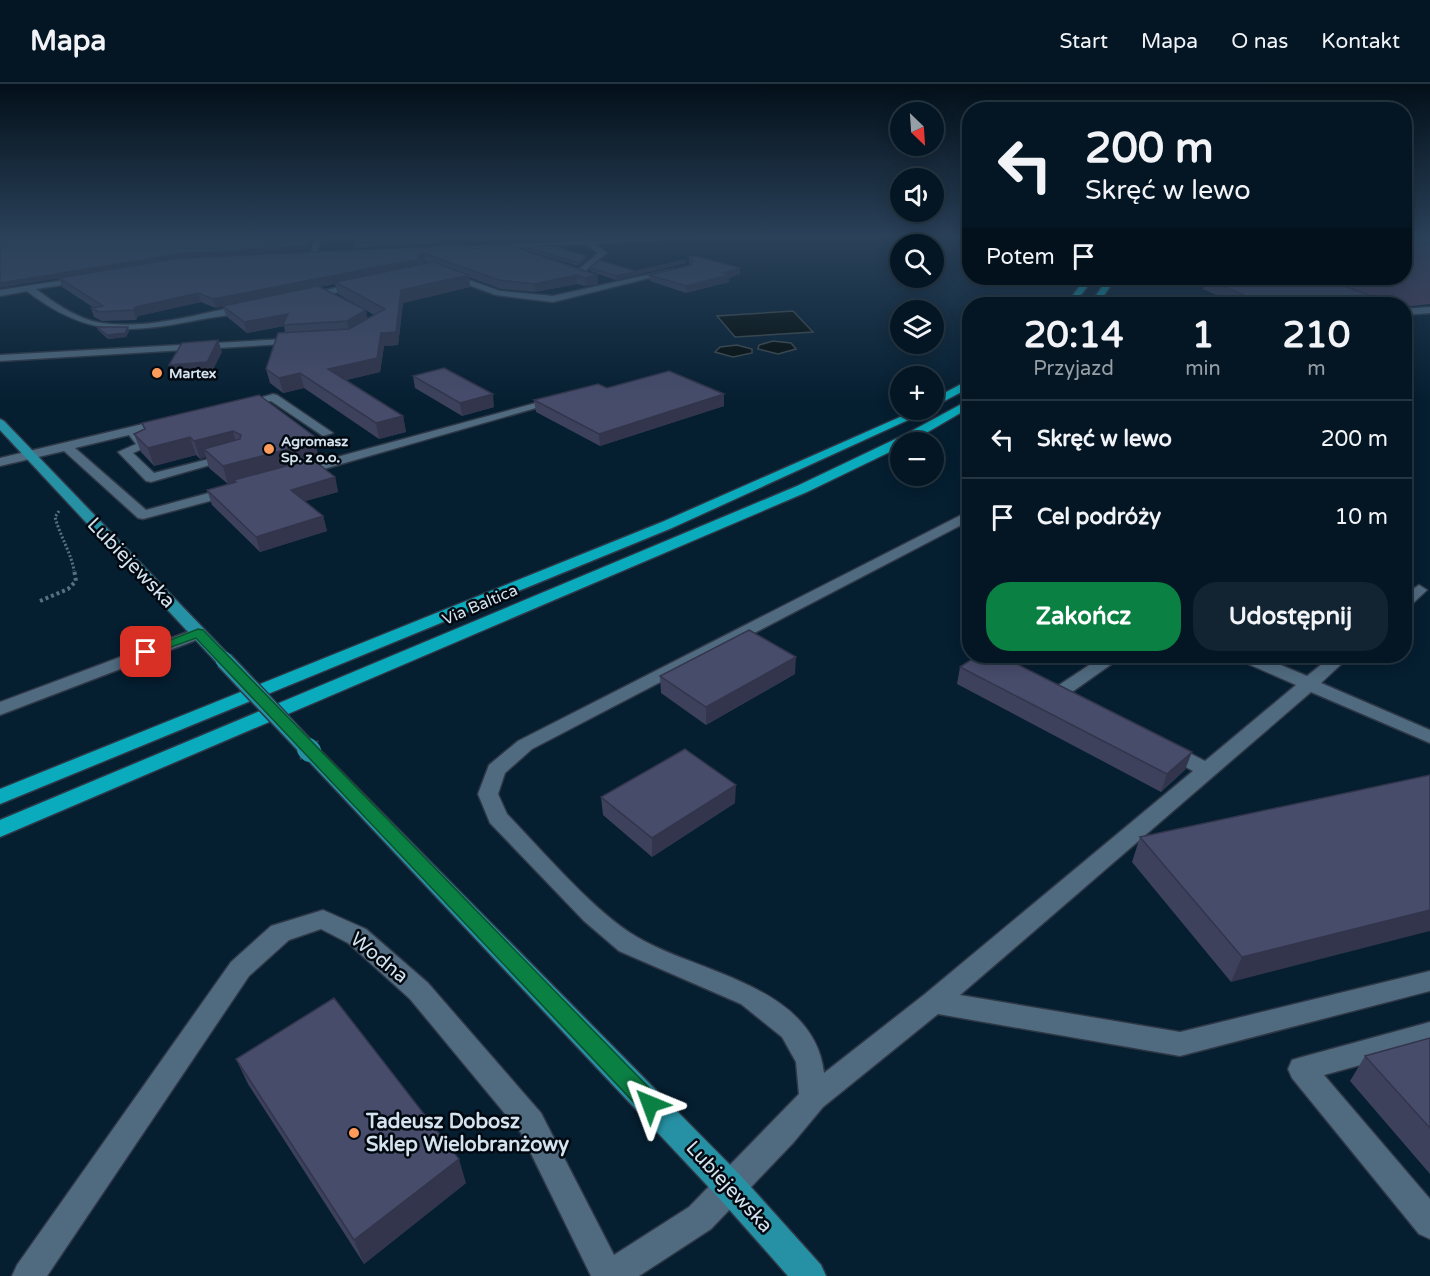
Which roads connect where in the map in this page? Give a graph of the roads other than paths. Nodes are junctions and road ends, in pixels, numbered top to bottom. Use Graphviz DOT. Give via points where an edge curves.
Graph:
graph roads {
  1 [pos="34,293"];
  2 [pos="320,293"];
  3 [pos="324,293"];
  4 [pos="499,293"];
  5 [pos="579,293"];
  6 [pos="299,297"];
  7 [pos="344,302"];
  8 [pos="264,304"];
  9 [pos="1430,310"];
  10 [pos="1412,311"];
  11 [pos="316,339"];
  12 [pos="0,358"];
  13 [pos="962,387"];
  14 [pos="576,395"];
  15 [pos="944,398"];
  16 [pos="962,407"];
  17 [pos="226,408"];
  18 [pos="179,419"];
  19 [pos="902,420"];
  20 [pos="0,423"];
  21 [pos="132,430"];
  22 [pos="327,433"];
  23 [pos="65,445"];
  24 [pos="29,454"];
  25 [pos="239,455"];
  26 [pos="0,462"];
  27 [pos="280,477"];
  28 [pos="246,487"];
  29 [pos="962,519"];
  30 [pos="1419,590"];
  31 [pos="1412,596"];
  32 [pos="198,633"];
  33 [pos="1104,663"];
  34 [pos="1261,663"];
  35 [pos="1334,663"];
  36 [pos="1309,684"];
  37 [pos="0,709"];
  38 [pos="1091,709"];
  39 [pos="1430,737"];
  40 [pos="1154,742"];
  41 [pos="1207,770"];
  42 [pos="0,797"];
  43 [pos="0,829"];
  44 [pos="1164,836"];
  45 [pos="1118,846"];
  46 [pos="1430,981"];
  47 [pos="934,1002"];
  48 [pos="1430,1034"];
  49 [pos="813,1098"];
  50 [pos="730,1187"];
  51 [pos="1430,1222"];
  52 [pos="28,1276"];
  53 [pos="609,1276"];
  54 [pos="810,1276"];
  1 -- 8 [label="street" via="47,304 101,326 128,326"];
  2 -- 6 [label="street"];
  3 -- 7 [label="street"];
  4 -- 5 [label="street" via="553,299"];
  9 -- 10 [label="street"];
  11 -- 12 [label="street"];
  13 -- 15 [label="highway"];
  14 -- 27 [label="street"];
  16 -- 43 [label="highway, Via Baltica" via="802,489"];
  17 -- 22 [label="street" via="273,397"];
  18 -- 21 [label="street"];
  19 -- 42 [label="highway, Via Baltica" via="667,525"];
  20 -- 24 [label="main road, Lubiejewska"];
  21 -- 23 [label="street"];
  21 -- 25 [label="street" via="143,446 124,452 151,478"];
  23 -- 24 [label="street"];
  23 -- 28 [label="street" via="143,515"];
  24 -- 26 [label="street"];
  24 -- 32 [label="main road, Lubiejewska"];
  29 -- 49 [label="street" via="525,745 496,770 488,794 498,818 592,915 627,944 750,996 791,1029 809,1060"];
  30 -- 31 [label="street"];
  32 -- 37 [label="street"];
  32 -- 50 [label="main road, Lubiejewska, bridge"];
  33 -- 38 [label="street" via="1059,693"];
  34 -- 36 [label="street"];
  35 -- 36 [label="street"];
  36 -- 39 [label="street"];
  36 -- 41 [label="street"];
  40 -- 41 [label="street"];
  41 -- 45 [label="street"];
  44 -- 45 [label="street"];
  45 -- 47 [label="street"];
  46 -- 47 [label="street" via="1180,1044"];
  47 -- 49 [label="street"];
  48 -- 51 [label="street" via="1302,1070"];
  49 -- 50 [label="street"];
  50 -- 53 [label="street" via="700,1218"];
  50 -- 54 [label="main road, Lubiejewska"];
  52 -- 53 [label="street, Wodna" via="240,969 280,933 322,919 357,936 418,991 531,1123"];
}
